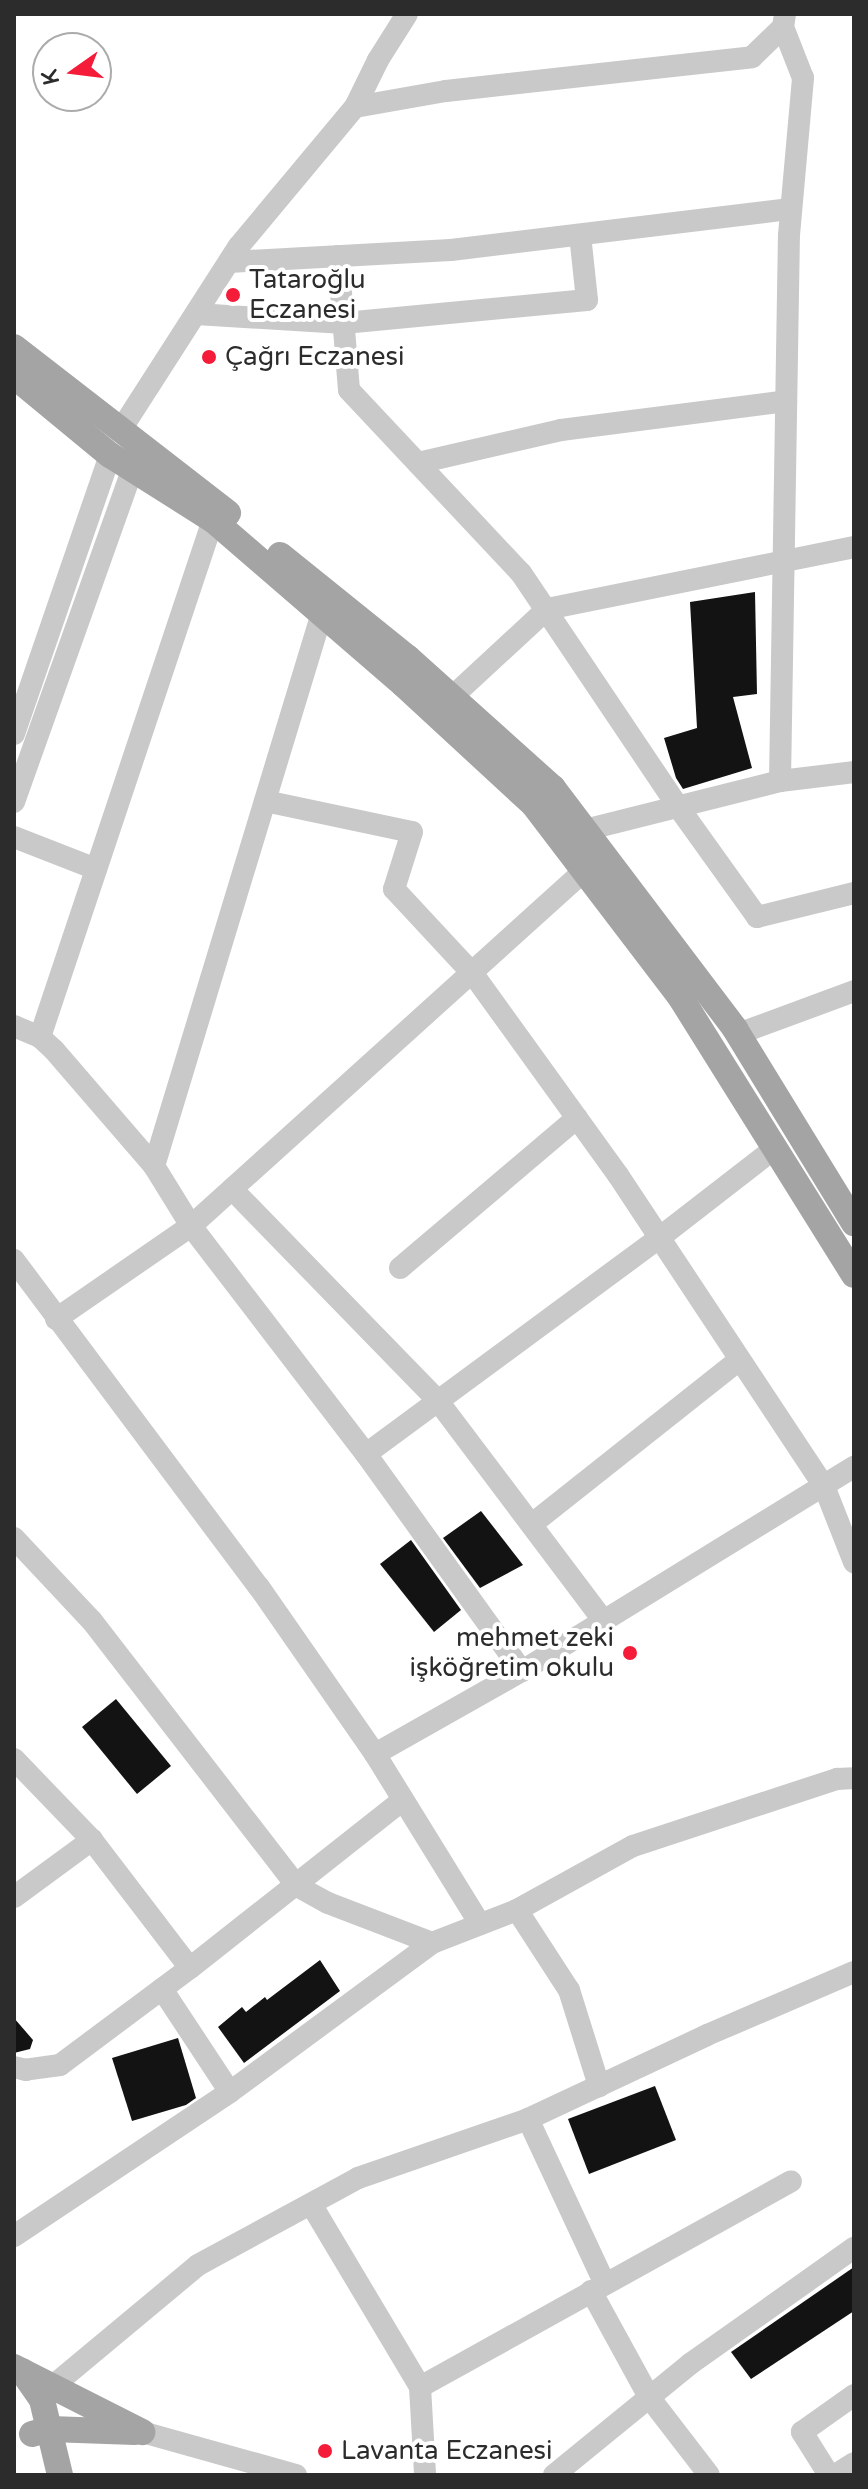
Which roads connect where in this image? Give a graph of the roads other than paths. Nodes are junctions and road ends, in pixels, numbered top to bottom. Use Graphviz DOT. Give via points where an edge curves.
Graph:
graph roads {
  1 [pos="407,14"];
  2 [pos="784,20"];
  3 [pos="355,107"];
  4 [pos="791,209"];
  5 [pos="580,235"];
  6 [pos="338,256"];
  7 [pos="229,262"];
  8 [pos="196,314"];
  9 [pos="344,323"];
  10 [pos="14,347"];
  11 [pos="14,376"];
  12 [pos="786,401"];
  13 [pos="122,428"];
  14 [pos="121,462"];
  15 [pos="418,463"];
  16 [pos="213,520"];
  17 [pos="854,547"];
  18 [pos="784,558"];
  19 [pos="547,609"];
  20 [pos="322,613"];
  21 [pos="452,697"];
  22 [pos="14,734"];
  23 [pos="854,772"];
  24 [pos="780,781"];
  25 [pos="265,801"];
  26 [pos="14,802"];
  27 [pos="679,808"];
  28 [pos="585,830"];
  29 [pos="14,837"];
  30 [pos="96,869"];
  31 [pos="584,871"];
  32 [pos="854,893"];
  33 [pos="473,974"];
  34 [pos="854,991"];
  35 [pos="14,1026"];
  36 [pos="738,1034"];
  37 [pos="40,1037"];
  38 [pos="577,1118"];
  39 [pos="775,1148"];
  40 [pos="154,1166"];
  41 [pos="232,1189"];
  42 [pos="854,1223"];
  43 [pos="191,1226"];
  44 [pos="659,1238"];
  45 [pos="14,1260"];
  46 [pos="400,1268"];
  47 [pos="854,1275"];
  48 [pos="56,1319"];
  49 [pos="739,1360"];
  50 [pos="438,1401"];
  51 [pos="366,1454"];
  52 [pos="854,1467"];
  53 [pos="824,1486"];
  54 [pos="532,1524"];
  55 [pos="14,1538"];
  56 [pos="854,1562"];
  57 [pos="603,1620"];
  58 [pos="522,1671"];
  59 [pos="375,1754"];
  60 [pos="14,1759"];
  61 [pos="854,1778"];
  62 [pos="403,1800"];
  63 [pos="92,1840"];
  64 [pos="297,1886"];
  65 [pos="14,1897"];
  66 [pos="517,1910"];
  67 [pos="480,1924"];
  68 [pos="432,1943"];
  69 [pos="190,1968"];
  70 [pos="854,1972"];
  71 [pos="162,1989"];
  72 [pos="14,2067"];
  73 [pos="599,2086"];
  74 [pos="230,2092"];
  75 [pos="528,2119"];
  76 [pos="791,2181"];
  77 [pos="311,2204"];
  78 [pos="14,2236"];
  79 [pos="854,2248"];
  80 [pos="598,2288"];
  81 [pos="16,2363"];
  82 [pos="420,2387"];
  83 [pos="48,2392"];
  84 [pos="854,2395"];
  85 [pos="649,2397"];
  86 [pos="142,2432"];
  87 [pos="32,2436"];
  88 [pos="854,2463"];
  89 [pos="60,2475"];
  90 [pos="296,2475"];
  91 [pos="425,2475"];
  92 [pos="554,2475"];
  93 [pos="709,2475"];
  94 [pos="829,2475"];
  95 [pos="835,2475"];
  1 -- 3 [label="street"];
  2 -- 3 [label="street" via="752,57 446,91"];
  2 -- 4 [label="street" via="803,78"];
  3 -- 7 [label="street"];
  4 -- 5 [label="street"];
  4 -- 12 [label="street"];
  5 -- 6 [label="street"];
  5 -- 9 [label="street" via="587,300"];
  6 -- 7 [label="street"];
  6 -- 9 [label="street"];
  7 -- 8 [label="street"];
  8 -- 9 [label="street"];
  8 -- 13 [label="street"];
  9 -- 15 [label="street" via="349,390"];
  10 -- 13 [label="main road"];
  11 -- 14 [label="main road"];
  12 -- 15 [label="street" via="561,430"];
  12 -- 18 [label="street"];
  13 -- 21 [label="main road"];
  14 -- 16 [label="main road"];
  14 -- 22 [label="street"];
  14 -- 26 [label="street"];
  15 -- 19 [label="street" via="521,573"];
  16 -- 20 [label="main road"];
  16 -- 30 [label="street"];
  17 -- 18 [label="street"];
  18 -- 19 [label="street"];
  18 -- 24 [label="street"];
  19 -- 21 [label="street"];
  19 -- 27 [label="street"];
  20 -- 25 [label="street"];
  20 -- 31 [label="main road" via="534,805"];
  21 -- 28 [label="main road" via="553,788"];
  23 -- 24 [label="street"];
  24 -- 27 [label="street"];
  25 -- 33 [label="street" via="412,832 394,889"];
  25 -- 40 [label="street"];
  27 -- 28 [label="street"];
  27 -- 32 [label="street" via="757,917"];
  28 -- 36 [label="main road"];
  29 -- 30 [label="street"];
  30 -- 37 [label="street"];
  31 -- 33 [label="street"];
  31 -- 39 [label="main road" via="679,995"];
  33 -- 38 [label="street"];
  33 -- 41 [label="street"];
  34 -- 36 [label="street"];
  35 -- 37 [label="street"];
  36 -- 42 [label="main road"];
  37 -- 40 [label="street"];
  38 -- 44 [label="street"];
  38 -- 46 [label="street"];
  39 -- 44 [label="street"];
  39 -- 47 [label="main road"];
  40 -- 43 [label="street"];
  41 -- 43 [label="street"];
  41 -- 50 [label="street"];
  43 -- 48 [label="street"];
  43 -- 51 [label="street"];
  44 -- 49 [label="street"];
  44 -- 50 [label="street"];
  45 -- 48 [label="street"];
  48 -- 59 [label="street" via="259,1587"];
  49 -- 53 [label="street"];
  49 -- 54 [label="street"];
  50 -- 51 [label="street"];
  50 -- 54 [label="street"];
  51 -- 58 [label="street"];
  52 -- 53 [label="street"];
  53 -- 56 [label="street"];
  53 -- 57 [label="street"];
  54 -- 57 [label="street"];
  55 -- 64 [label="street" via="92,1621"];
  57 -- 58 [label="street"];
  58 -- 59 [label="street"];
  59 -- 62 [label="street"];
  60 -- 63 [label="street"];
  61 -- 66 [label="street" via="837,1779 633,1846"];
  62 -- 64 [label="street"];
  62 -- 67 [label="street"];
  63 -- 65 [label="street"];
  63 -- 69 [label="street"];
  64 -- 68 [label="street"];
  64 -- 69 [label="street"];
  66 -- 67 [label="street"];
  66 -- 73 [label="street" via="569,1990"];
  67 -- 68 [label="street"];
  68 -- 74 [label="street"];
  69 -- 71 [label="street"];
  70 -- 73 [label="street"];
  71 -- 72 [label="street" via="60,2065"];
  71 -- 74 [label="street"];
  73 -- 75 [label="street"];
  74 -- 78 [label="street"];
  75 -- 77 [label="street" via="358,2178"];
  75 -- 80 [label="street"];
  76 -- 80 [label="street"];
  77 -- 82 [label="street"];
  77 -- 83 [label="street" via="198,2265"];
  79 -- 85 [label="street"];
  80 -- 82 [label="street"];
  80 -- 85 [label="street"];
  81 -- 83 [label="main road"];
  82 -- 91 [label="street"];
  83 -- 86 [label="main road"];
  83 -- 87 [label="main road"];
  84 -- 94 [label="street" via="802,2432"];
  85 -- 92 [label="street"];
  85 -- 93 [label="street"];
  86 -- 87 [label="main road"];
  86 -- 90 [label="street"];
  87 -- 89 [label="main road"];
  88 -- 95 [label="street"];
}
